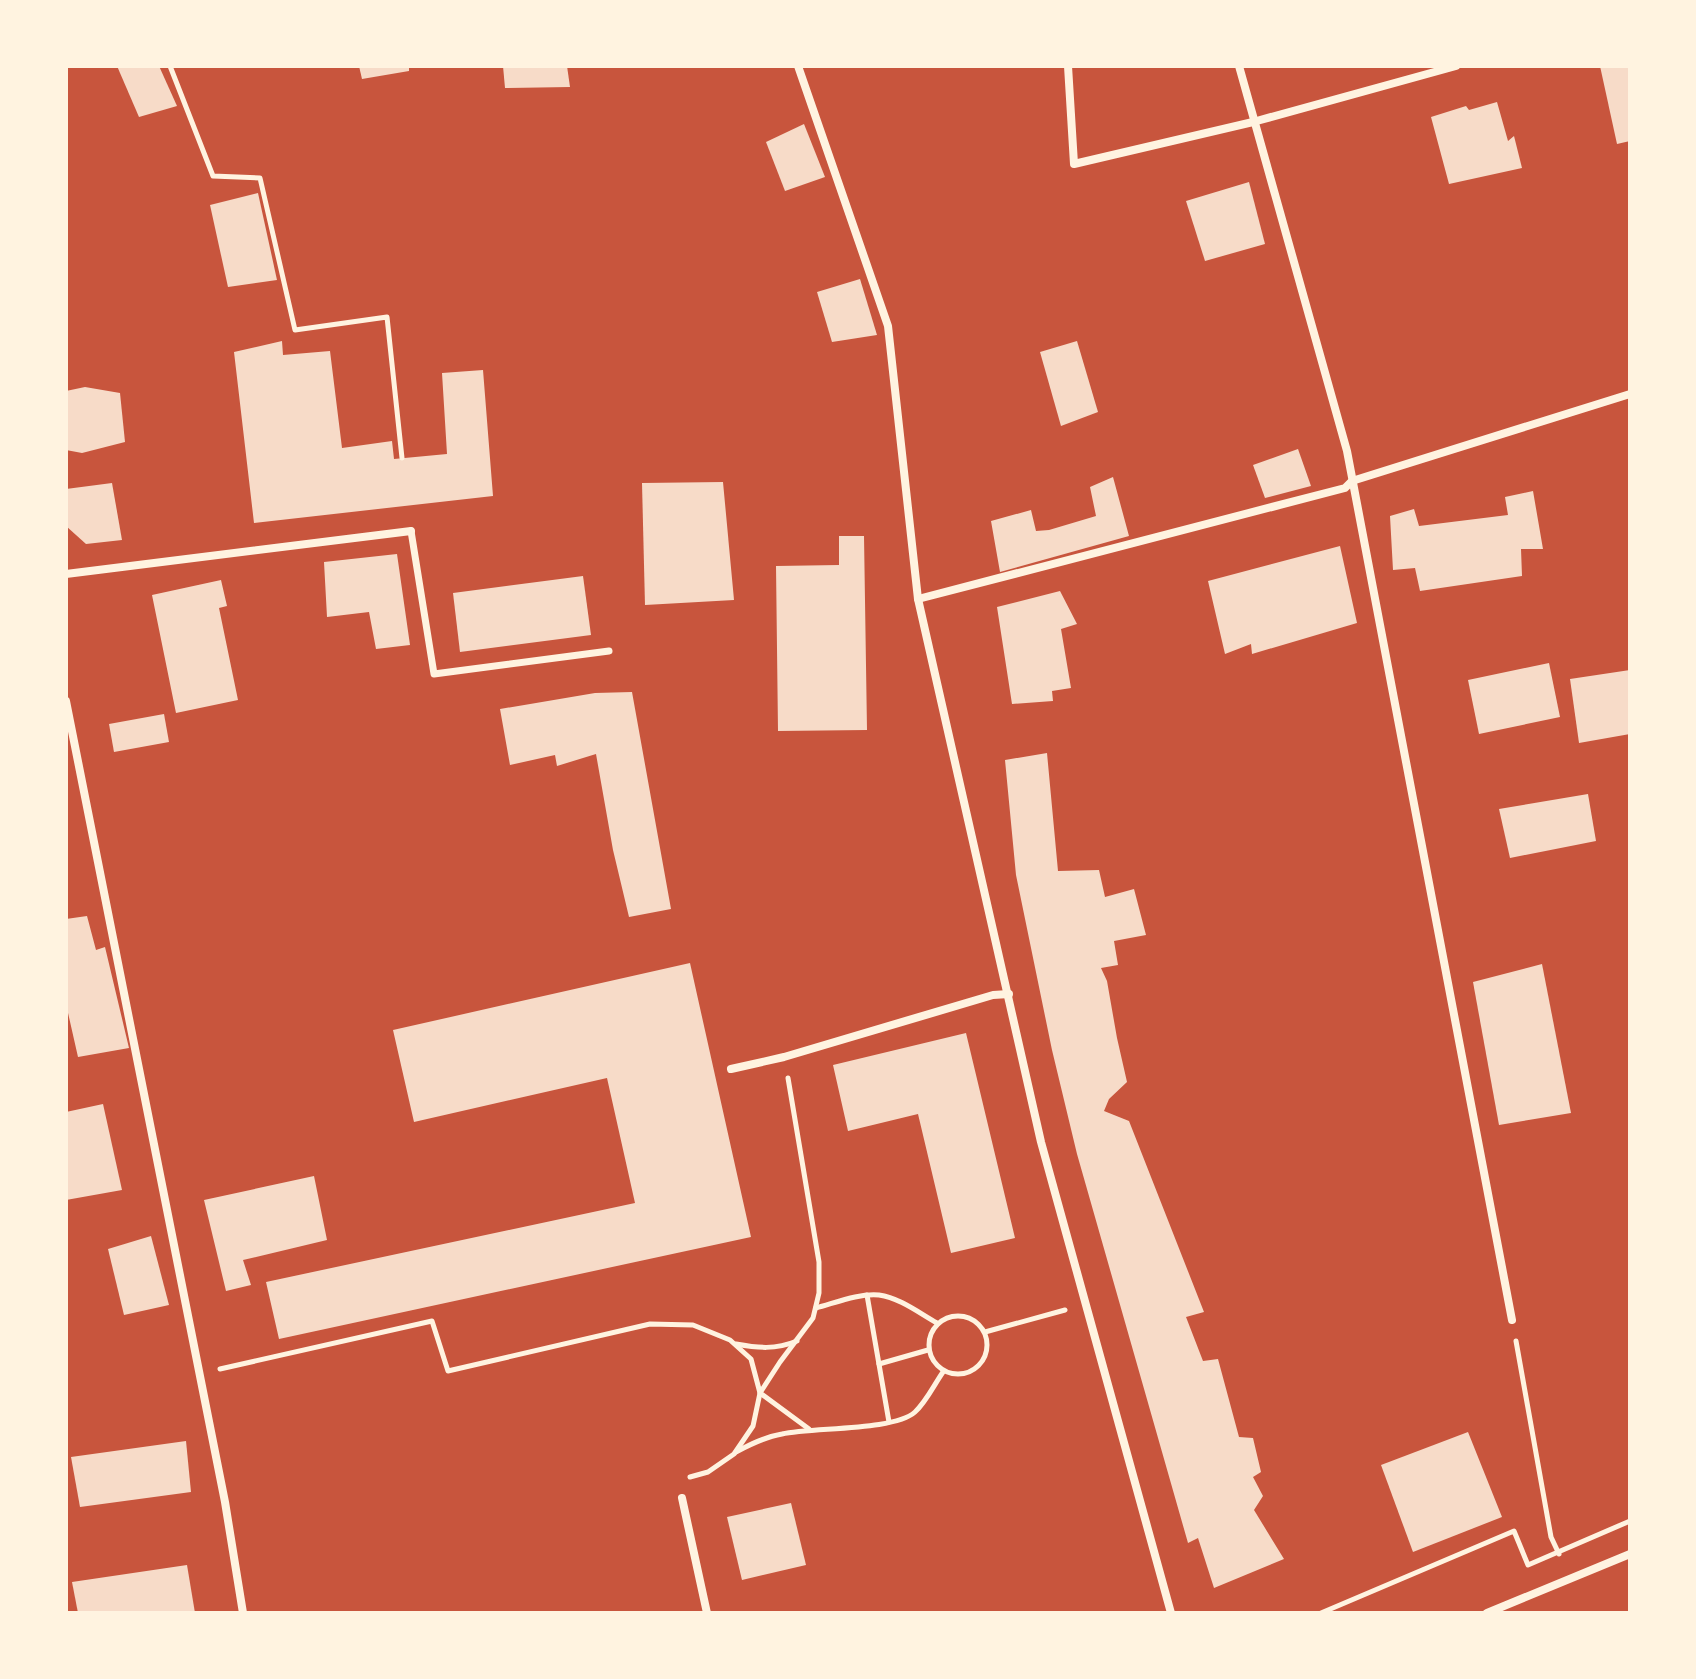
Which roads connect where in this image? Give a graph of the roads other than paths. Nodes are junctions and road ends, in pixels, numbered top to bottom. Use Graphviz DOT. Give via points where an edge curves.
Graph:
graph roads {
  1 [pos="798,66"];
  2 [pos="1068,66"];
  3 [pos="1239,66"];
  4 [pos="1456,66"];
  5 [pos="1253,122"];
  6 [pos="1630,394"];
  7 [pos="1352,481"];
  8 [pos="411,531"];
  9 [pos="66,574"];
  10 [pos="918,599"];
  11 [pos="609,651"];
  12 [pos="66,701"];
  13 [pos="1009,994"];
  14 [pos="731,1069"];
  15 [pos="1512,1320"];
  16 [pos="682,1498"];
  17 [pos="1630,1554"];
  18 [pos="243,1613"];
  19 [pos="707,1613"];
  20 [pos="1171,1613"];
  21 [pos="1487,1613"];
  1 -- 10 [label="street" via="888,326"];
  2 -- 5 [label="street" via="1074,164"];
  3 -- 5 [label="street"];
  4 -- 5 [label="street"];
  5 -- 7 [label="street"];
  6 -- 7 [label="street"];
  7 -- 10 [label="street" via="1345,488"];
  7 -- 15 [label="street"];
  8 -- 9 [label="street"];
  8 -- 11 [label="street" via="434,674"];
  10 -- 13 [label="street"];
  12 -- 18 [label="street"];
  13 -- 14 [label="street"];
  13 -- 20 [label="street" via="1041,1142"];
  16 -- 19 [label="street"];
  17 -- 21 [label="street"];
}
